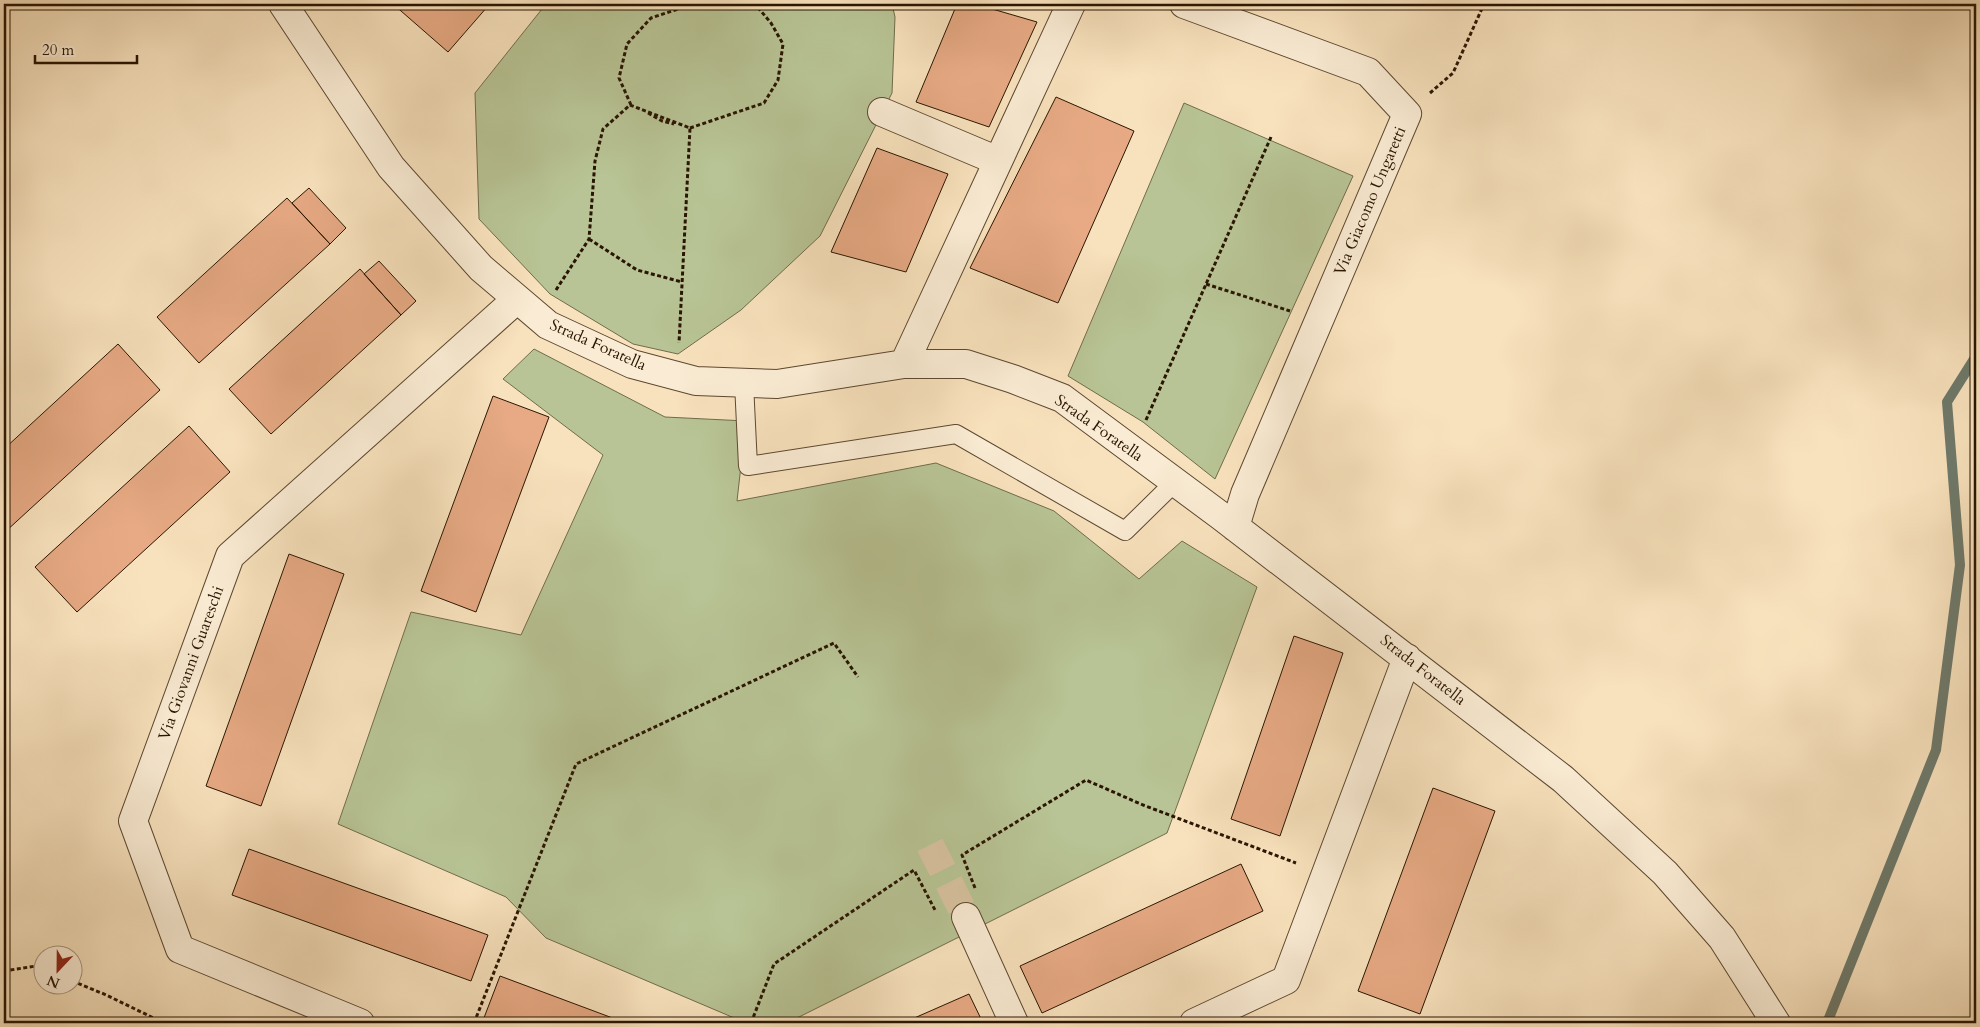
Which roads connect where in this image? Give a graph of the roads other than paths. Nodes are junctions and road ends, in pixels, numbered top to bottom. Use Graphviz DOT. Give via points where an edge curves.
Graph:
graph roads {
  1 [pos="283,4"];
  2 [pos="1071,4"];
  3 [pos="1184,4"];
  4 [pos="882,112"];
  5 [pos="998,161"];
  6 [pos="517,298"];
  7 [pos="904,364"];
  8 [pos="744,383"];
  9 [pos="1175,482"];
  10 [pos="1236,527"];
  11 [pos="1407,658"];
  12 [pos="966,917"];
  13 [pos="360,1023"];
  14 [pos="1014,1023"];
  15 [pos="1194,1023"];
  16 [pos="1776,1023"];
  1 -- 6 [label="street, Strada Foratella" via="391,167 480,268"];
  2 -- 5 [label="street"];
  3 -- 10 [label="street, Via Giacomo Ungaretti" via="1368,72 1407,114 1246,494"];
  4 -- 5 [label="street"];
  5 -- 7 [label="street"];
  6 -- 8 [label="street, Strada Foratella" via="548,324 632,364 696,381"];
  6 -- 13 [label="street, Via Giovanni Guareschi" via="230,556 133,821 180,949"];
  7 -- 8 [label="street, Strada Foratella" via="777,384"];
  7 -- 9 [label="street, Strada Foratella" via="966,364 1062,398"];
  8 -- 9 [label="lane" via="748,466 956,434 1125,531"];
  9 -- 10 [label="street, Strada Foratella"];
  10 -- 11 [label="street, Strada Foratella"];
  11 -- 15 [label="street" via="1286,980"];
  11 -- 16 [label="street, Strada Foratella" via="1563,779 1665,873 1722,938"];
  12 -- 14 [label="street"];
}
